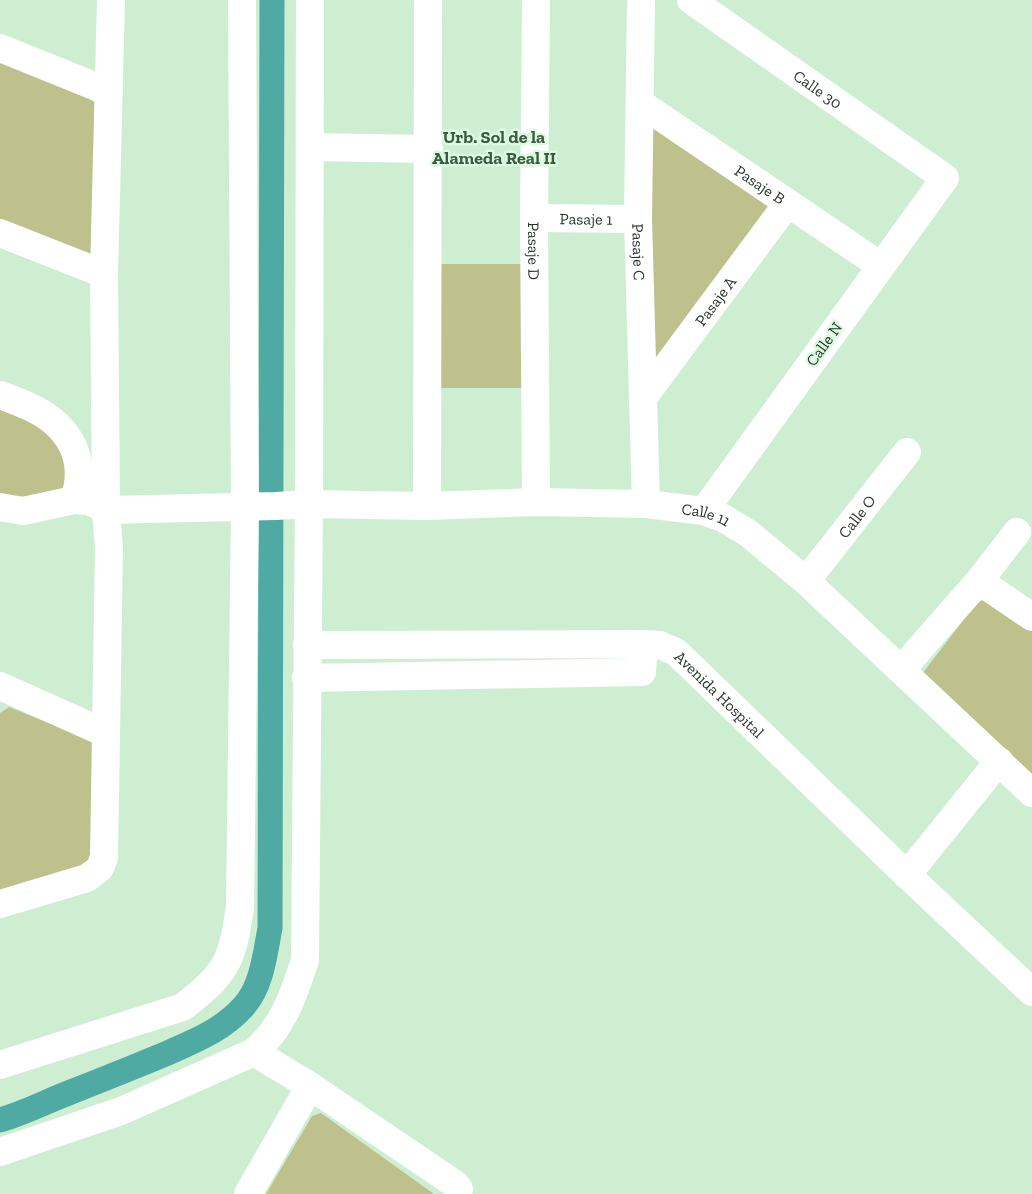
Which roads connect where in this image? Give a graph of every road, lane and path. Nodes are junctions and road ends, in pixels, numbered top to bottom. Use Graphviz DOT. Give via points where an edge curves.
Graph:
graph roads {
  1 [pos="111,0"];
  2 [pos="242,0"];
  3 [pos="310,0"];
  4 [pos="428,0"];
  5 [pos="536,0"];
  6 [pos="641,0"];
  7 [pos="691,0"];
  8 [pos="0,48"];
  9 [pos="109,92"];
  10 [pos="640,103"];
  11 [pos="310,147"];
  12 [pos="429,149"];
  13 [pos="945,178"];
  14 [pos="787,204"];
  15 [pos="534,218"];
  16 [pos="638,218"];
  17 [pos="0,233"];
  18 [pos="881,266"];
  19 [pos="104,274"];
  20 [pos="0,395"];
  21 [pos="643,398"];
  22 [pos="105,438"];
  23 [pos="70,440"];
  24 [pos="907,452"];
  25 [pos="74,500"];
  26 [pos="536,502"];
  27 [pos="309,504"];
  28 [pos="646,504"];
  29 [pos="262,506"];
  30 [pos="427,506"];
  31 [pos="0,507"];
  32 [pos="106,510"];
  33 [pos="704,511"];
  34 [pos="1017,532"];
  35 [pos="806,581"];
  36 [pos="979,581"];
  37 [pos="1032,616"];
  38 [pos="644,644"];
  39 [pos="307,645"];
  40 [pos="901,670"];
  41 [pos="306,678"];
  42 [pos="0,686"];
  43 [pos="105,733"];
  44 [pos="999,761"];
  45 [pos="1032,793"];
  46 [pos="907,875"];
  47 [pos="0,904"];
  48 [pos="1032,992"];
  49 [pos="254,1052"];
  50 [pos="0,1064"];
  51 [pos="310,1086"];
  52 [pos="0,1152"];
  53 [pos="248,1194"];
  54 [pos="458,1194"];
  1 -- 9 [label="street"];
  2 -- 29 [label="street"];
  3 -- 11 [label="street"];
  4 -- 12 [label="street"];
  5 -- 15 [label="street, Pasaje D"];
  6 -- 10 [label="street, Pasaje C"];
  7 -- 13 [label="street, Calle 30"];
  8 -- 9 [label="street"];
  9 -- 19 [label="street"];
  10 -- 14 [label="street, Pasaje B"];
  10 -- 16 [label="street, Pasaje C"];
  11 -- 12 [label="street"];
  11 -- 27 [label="street"];
  12 -- 30 [label="street"];
  13 -- 18 [label="street, Calle N"];
  14 -- 18 [label="street, Pasaje B"];
  14 -- 21 [label="street, Pasaje A"];
  15 -- 16 [label="street, Pasaje 1"];
  15 -- 26 [label="street, Pasaje D"];
  16 -- 21 [label="street, Pasaje C"];
  17 -- 19 [label="street"];
  18 -- 33 [label="street, Calle N"];
  19 -- 22 [label="street"];
  20 -- 23 [label="street" via="33,408"];
  21 -- 28 [label="street, Pasaje C"];
  22 -- 23 [label="street"];
  22 -- 32 [label="street"];
  23 -- 25 [label="street" via="80,465 79,487"];
  24 -- 35 [label="street, Calle O"];
  25 -- 31 [label="street" via="23,511"];
  25 -- 32 [label="street" via="89,501"];
  26 -- 28 [label="street, Calle 11"];
  26 -- 30 [label="street, Calle 11"];
  27 -- 29 [label="street, Calle 11"];
  27 -- 30 [label="street, Calle 11"];
  27 -- 39 [label="street"];
  28 -- 33 [label="street, Calle 11"];
  29 -- 32 [label="street, Calle 11"];
  29 -- 50 [label="street" via="240,907 227,962 200,994 183,1007"];
  32 -- 43 [label="street" via="109,548"];
  33 -- 35 [label="street, Calle 11" via="748,533"];
  34 -- 36 [label="street"];
  35 -- 40 [label="street, Calle 11"];
  36 -- 37 [label="street"];
  36 -- 40 [label="street"];
  38 -- 39 [label="street, Avenida Hospital"];
  38 -- 41 [label="street" via="642,672"];
  38 -- 46 [label="street, Avenida Hospital" via="660,645 676,652"];
  39 -- 41 [label="street"];
  40 -- 44 [label="street, Calle 11"];
  41 -- 49 [label="street" via="305,960 292,1000 275,1029"];
  42 -- 43 [label="street"];
  43 -- 47 [label="street" via="104,857 100,868 87,878"];
  44 -- 45 [label="street, Calle 11"];
  44 -- 46 [label="street"];
  46 -- 48 [label="street, Avenida Hospital"];
  49 -- 51 [label="street"];
  49 -- 52 [label="street" via="121,1111"];
  51 -- 53 [label="street"];
  51 -- 54 [label="street" via="455,1184"];
}
